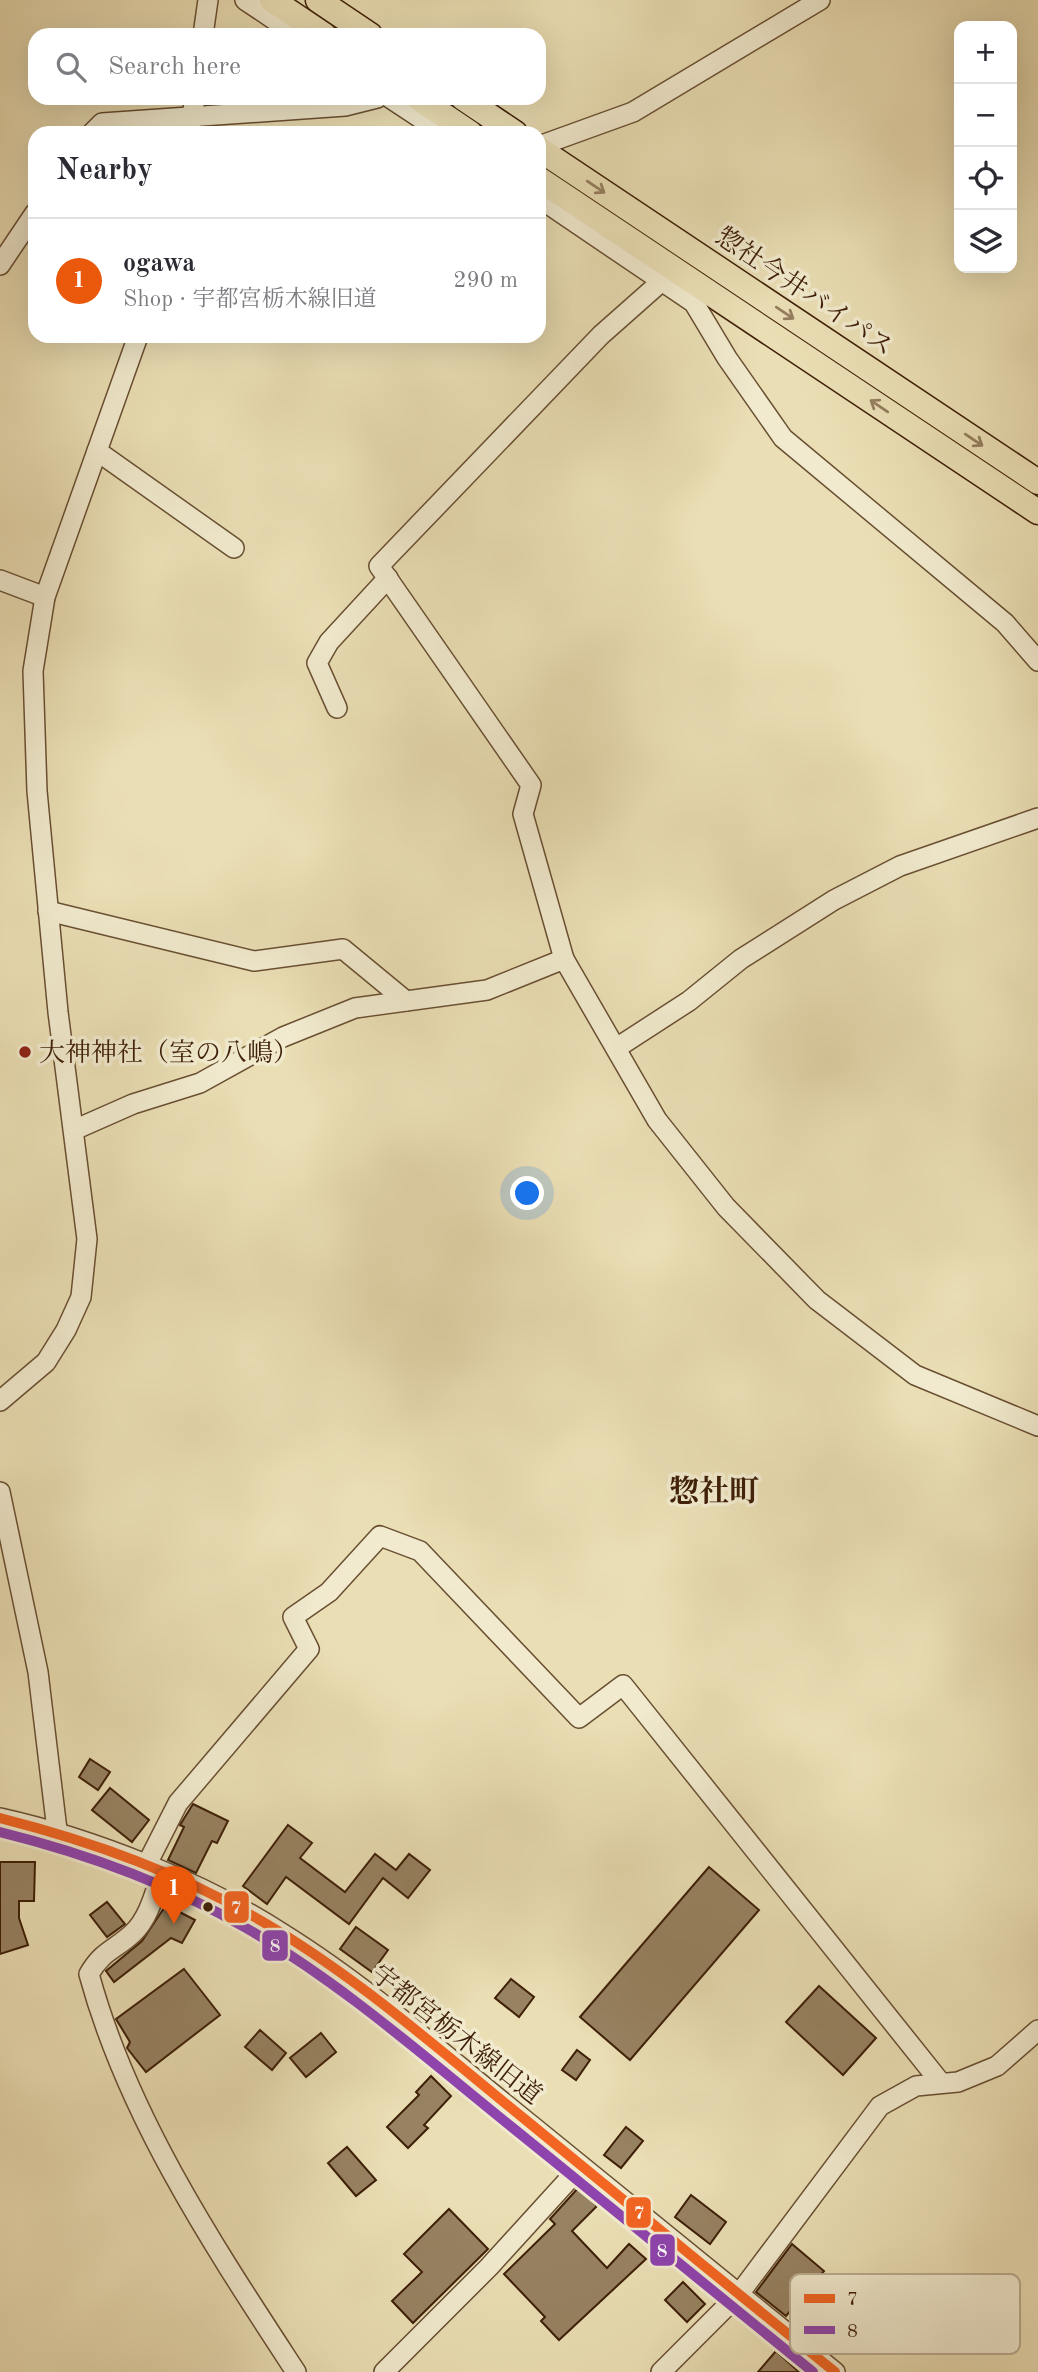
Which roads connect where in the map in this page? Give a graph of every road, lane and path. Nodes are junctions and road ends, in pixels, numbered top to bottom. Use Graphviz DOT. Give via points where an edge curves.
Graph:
graph roads {
  1 [pos="208,0"];
  2 [pos="245,0"];
  3 [pos="272,0"];
  4 [pos="317,0"];
  5 [pos="820,0"];
  6 [pos="204,28"];
  7 [pos="287,28"];
  8 [pos="314,28"];
  9 [pos="359,28"];
  10 [pos="349,105"];
  11 [pos="401,105"];
  12 [pos="428,105"];
  13 [pos="473,105"];
  14 [pos="192,115"];
  15 [pos="98,126"];
  16 [pos="432,126"];
  17 [pos="460,126"];
  18 [pos="505,126"];
  19 [pos="546,145"];
  20 [pos="546,153"];
  21 [pos="546,184"];
  22 [pos="546,203"];
  23 [pos="28,223"];
  24 [pos="0,265"];
  25 [pos="662,281"];
  26 [pos="136,343"];
  27 [pos="97,451"];
  28 [pos="1038,482"];
  29 [pos="1038,512"];
  30 [pos="234,548"];
  31 [pos="388,578"];
  32 [pos="0,580"];
  33 [pos="45,597"];
  34 [pos="1038,661"];
  35 [pos="337,708"];
  36 [pos="1038,818"];
  37 [pos="48,911"];
  38 [pos="564,959"];
  39 [pos="406,1001"];
  40 [pos="618,1048"];
  41 [pos="74,1130"];
  42 [pos="0,1401"];
  43 [pos="1038,1426"];
  44 [pos="0,1492"];
  45 [pos="0,1818"];
  46 [pos="57,1830"];
  47 [pos="154,1869"];
  48 [pos="1038,2029"];
  49 [pos="941,2083"];
  50 [pos="581,2166"];
  51 [pos="739,2294"];
  52 [pos="790,2335"];
  53 [pos="813,2354"];
  54 [pos="296,2372"];
  55 [pos="384,2372"];
  56 [pos="661,2372"];
  57 [pos="835,2372"];
  1 -- 6 [label="street"];
  2 -- 7 [label="street"];
  3 -- 8 [label="main road"];
  4 -- 9 [label="main road"];
  5 -- 19 [label="street" via="633,112"];
  10 -- 14 [label="street"];
  11 -- 16 [label="street"];
  12 -- 17 [label="main road"];
  13 -- 18 [label="main road"];
  14 -- 15 [label="street" via="102,122"];
  20 -- 28 [label="main road, 惣社今井バイパス, one-way"];
  29 -- 21 [label="main road, 惣社今井バイパス, one-way"];
  22 -- 25 [label="street"];
  23 -- 24 [label="street"];
  25 -- 31 [label="street" via="601,335 379,566"];
  25 -- 34 [label="street" via="694,303 783,438 1005,623"];
  26 -- 27 [label="street"];
  27 -- 30 [label="street"];
  27 -- 33 [label="street"];
  31 -- 35 [label="street" via="329,642 317,663"];
  31 -- 38 [label="street" via="531,785 523,814"];
  32 -- 33 [label="street"];
  33 -- 37 [label="street" via="32,694"];
  36 -- 40 [label="street" via="900,866 834,900 741,959 689,1001"];
  37 -- 39 [label="street" via="254,961 343,949"];
  37 -- 41 [label="street"];
  38 -- 39 [label="street" via="487,990"];
  38 -- 40 [label="street"];
  39 -- 41 [label="street" via="355,1008 284,1037 200,1083 133,1104"];
  40 -- 43 [label="street" via="674,1142 726,1207 817,1300 915,1374"];
  41 -- 42 [label="street" via="87,1239 81,1297 46,1362"];
  44 -- 46 [label="street" via="38,1672"];
  45 -- 46 [label="street, 宇都宮栃木線旧道"];
  46 -- 47 [label="street, 宇都宮栃木線旧道"];
  47 -- 49 [label="street" via="178,1803 309,1649 293,1617 329,1592 380,1536 420,1551 579,1718 623,1685"];
  47 -- 50 [label="street, 宇都宮栃木線旧道" via="284,1934 398,2017"];
  47 -- 54 [label="street" via="146,1916 133,1933 100,1956 89,1974 98,2010 136,2101 236,2280"];
  48 -- 49 [label="street" via="998,2066 958,2082"];
  49 -- 51 [label="street" via="916,2086 880,2106"];
  50 -- 51 [label="street, 宇都宮栃木線旧道"];
  50 -- 55 [label="street"];
  51 -- 52 [label="street, 宇都宮栃木線旧道"];
  51 -- 56 [label="street"];
  53 -- 57 [label="street, 宇都宮栃木線旧道"];
}
